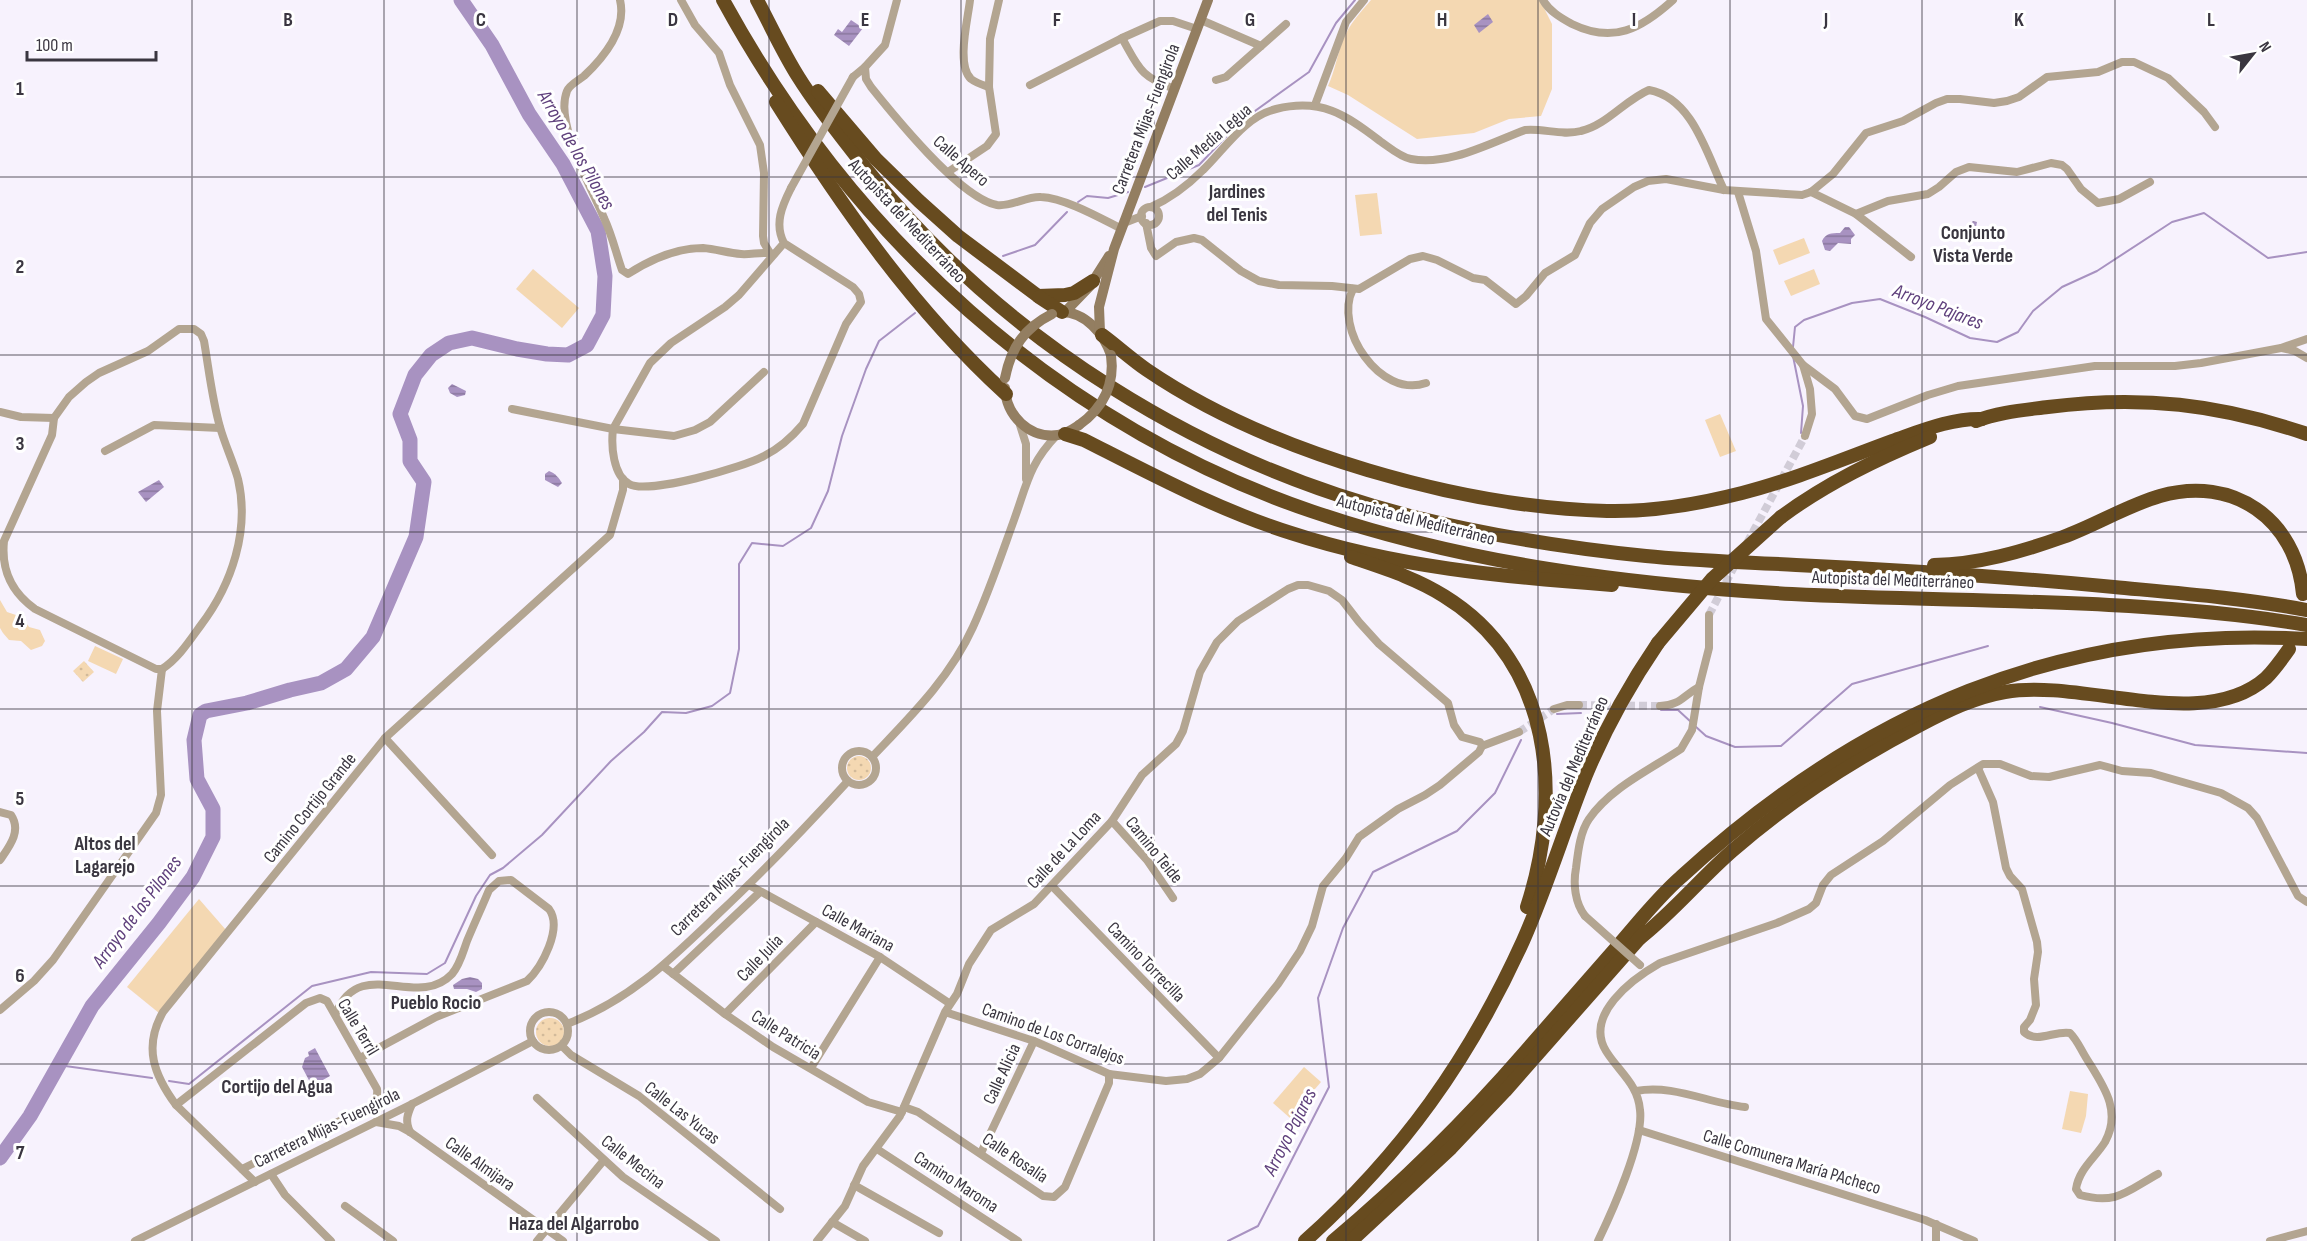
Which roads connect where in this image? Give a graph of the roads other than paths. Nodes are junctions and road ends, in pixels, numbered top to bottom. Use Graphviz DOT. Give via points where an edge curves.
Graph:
graph roads {
  1 [pos="620,0"];
  2 [pos="681,0"];
  3 [pos="723,0"];
  4 [pos="757,0"];
  5 [pos="897,0"];
  6 [pos="970,0"];
  7 [pos="999,0"];
  8 [pos="1208,0"];
  9 [pos="1364,0"];
  10 [pos="1543,0"];
  11 [pos="1673,0"];
  12 [pos="1199,24"];
  13 [pos="1286,24"];
  14 [pos="1122,38"];
  15 [pos="1261,46"];
  16 [pos="784,51"];
  17 [pos="753,54"];
  18 [pos="865,67"];
  19 [pos="1216,81"];
  20 [pos="1030,85"];
  21 [pos="989,87"];
  22 [pos="1175,89"];
  23 [pos="1315,105"];
  24 [pos="2215,127"];
  25 [pos="948,172"];
  26 [pos="2150,182"];
  27 [pos="1724,190"];
  28 [pos="1738,192"];
  29 [pos="1811,192"];
  30 [pos="1164,200"];
  31 [pos="1151,207"];
  32 [pos="1856,214"];
  33 [pos="1158,218"];
  34 [pos="1144,220"];
  35 [pos="1123,226"];
  36 [pos="1149,240"];
  37 [pos="784,243"];
  38 [pos="1114,249"];
  39 [pos="772,253"];
  40 [pos="1911,257"];
  41 [pos="1093,281"];
  42 [pos="1353,289"];
  43 [pos="1038,296"];
  44 [pos="1060,313"];
  45 [pos="1101,333"];
  46 [pos="2307,339"];
  47 [pos="2281,348"];
  48 [pos="2307,358"];
  49 [pos="1803,365"];
  50 [pos="764,372"];
  51 [pos="1426,382"];
  52 [pos="1005,394"];
  53 [pos="512,410"];
  54 [pos="0,412"];
  55 [pos="54,418"];
  56 [pos="1983,418"];
  57 [pos="1019,422"];
  58 [pos="220,428"];
  59 [pos="613,429"];
  60 [pos="2307,434"];
  61 [pos="1061,435"];
  62 [pos="1805,436"];
  63 [pos="105,451"];
  64 [pos="623,479"];
  65 [pos="1025,485"];
  66 [pos="1293,534"];
  67 [pos="1904,571"];
  68 [pos="1663,585"];
  69 [pos="2303,594"];
  70 [pos="2307,610"];
  71 [pos="1709,615"];
  72 [pos="2307,625"];
  73 [pos="2307,639"];
  74 [pos="2289,650"];
  75 [pos="162,669"];
  76 [pos="1699,687"];
  77 [pos="1580,705"];
  78 [pos="1660,706"];
  79 [pos="1554,709"];
  80 [pos="1519,732"];
  81 [pos="385,738"];
  82 [pos="1482,746"];
  83 [pos="872,757"];
  84 [pos="1978,768"];
  85 [pos="848,781"];
  86 [pos="0,812"];
  87 [pos="1112,821"];
  88 [pos="492,855"];
  89 [pos="0,860"];
  90 [pos="1699,862"];
  91 [pos="749,885"];
  92 [pos="1052,886"];
  93 [pos="760,892"];
  94 [pos="1173,898"];
  95 [pos="2307,902"];
  96 [pos="816,922"];
  97 [pos="1640,938"];
  98 [pos="880,957"];
  99 [pos="1511,963"];
  100 [pos="663,966"];
  101 [pos="1642,968"];
  102 [pos="673,974"];
  103 [pos="949,1003"];
  104 [pos="0,1010"];
  105 [pos="336,1012"];
  106 [pos="945,1012"];
  107 [pos="725,1014"];
  108 [pos="567,1024"];
  109 [pos="533,1041"];
  110 [pos="1034,1041"];
  111 [pos="562,1046"];
  112 [pos="360,1058"];
  113 [pos="1219,1059"];
  114 [pos="811,1068"];
  115 [pos="1109,1074"];
  116 [pos="1636,1091"];
  117 [pos="537,1098"];
  118 [pos="412,1104"];
  119 [pos="176,1105"];
  120 [pos="1745,1107"];
  121 [pos="903,1109"];
  122 [pos="376,1122"];
  123 [pos="1639,1130"];
  124 [pos="410,1132"];
  125 [pos="877,1149"];
  126 [pos="981,1153"];
  127 [pos="604,1160"];
  128 [pos="242,1169"];
  129 [pos="271,1174"];
  130 [pos="2158,1174"];
  131 [pos="255,1182"];
  132 [pos="854,1185"];
  133 [pos="1396,1202"];
  134 [pos="345,1206"];
  135 [pos="780,1209"];
  136 [pos="831,1222"];
  137 [pos="1936,1224"];
  138 [pos="547,1229"];
  139 [pos="2307,1231"];
  140 [pos="939,1233"];
  141 [pos="135,1241"];
  142 [pos="330,1241"];
  143 [pos="393,1241"];
  144 [pos="537,1241"];
  145 [pos="563,1241"];
  146 [pos="716,1241"];
  147 [pos="817,1241"];
  148 [pos="865,1241"];
  149 [pos="1018,1241"];
  150 [pos="1305,1241"];
  151 [pos="1333,1241"];
  152 [pos="1352,1241"];
  153 [pos="1364,1241"];
  154 [pos="1598,1241"];
  155 [pos="1936,1241"];
  156 [pos="1974,1241"];
  157 [pos="2270,1241"];
  1 -- 39 [label="street" via="614,39 601,59 567,90 565,105 572,143 622,270 628,274 642,264 684,250"];
  2 -- 39 [label="street" via="695,25 719,53 760,145 764,173 763,236"];
  3 -- 17 [label="highway, Autopista del Mediterráneo"];
  4 -- 16 [label="highway, Autopista del Mediterráneo"];
  5 -- 18 [label="street" via="885,45"];
  6 -- 21 [label="street" via="964,63 973,81"];
  7 -- 21 [label="street" via="990,39"];
  8 -- 12 [label="main road, Carretera Mijas-Fuengirola"];
  9 -- 23 [label="street" via="1346,22"];
  10 -- 11 [label="street" via="1567,21 1587,31 1607,34 1642,24"];
  12 -- 14 [label="street" via="1160,21"];
  12 -- 15 [label="street"];
  12 -- 22 [label="main road, Carretera Mijas-Fuengirola"];
  13 -- 15 [label="street"];
  14 -- 20 [label="street"];
  14 -- 22 [label="street" via="1142,73"];
  15 -- 19 [label="street"];
  16 -- 43 [label="highway" via="911,194 958,236"];
  16 -- 67 [label="highway, Autopista del Mediterráneo" via="837,133 888,196 965,275 1031,331 1099,380 1224,449 1281,474 1409,516 1542,542 1648,556"];
  17 -- 52 [label="highway" via="793,130 881,257"];
  17 -- 68 [label="highway, Autopista del Mediterráneo" via="821,153 871,214 947,292 1083,399 1154,441 1250,488 1369,530 1448,550"];
  18 -- 25 [label="street, Calle Apero" via="866,79 896,119"];
  18 -- 37 [label="street, bridge" via="854,77 783,204 779,230"];
  21 -- 25 [label="street" via="996,134 987,146"];
  22 -- 35 [label="main road, Carretera Mijas-Fuengirola"];
  23 -- 27 [label="street, Calle Media Legua" via="1347,116 1408,159 1427,161 1470,151 1525,130 1582,131 1600,123 1639,94 1659,92 1688,114"];
  23 -- 30 [label="street, Calle Media Legua" via="1258,116 1202,172"];
  24 -- 29 [label="street" via="2168,78 2134,62 2122,62 2098,72 2047,77 2007,101 1947,99 1936,103 1903,121 1866,133 1833,174"];
  25 -- 35 [label="street, Calle Apero" via="966,188 995,204 1049,198"];
  26 -- 32 [label="street" via="2119,199 2098,203 2081,189 2067,169 2056,163 2017,172 1969,167 1928,194 1888,201"];
  27 -- 28 [label="street"];
  27 -- 42 [label="street" via="1666,179 1634,187 1595,216 1575,255 1545,273 1516,304 1485,280 1423,256"];
  28 -- 29 [label="street" via="1790,196"];
  28 -- 49 [label="street" via="1756,251 1766,319"];
  29 -- 32 [label="street"];
  30 -- 31 [label="street, Calle Media Legua"];
  30 -- 33 [label="street, Calle Media Legua"];
  31 -- 33 [label="street" via="1156,209"];
  31 -- 34 [label="street" via="1143,210"];
  32 -- 40 [label="street"];
  33 -- 34 [label="street" via="1151,225"];
  33 -- 36 [label="street, Calle Media Legua"];
  34 -- 35 [label="street"];
  34 -- 36 [label="street"];
  35 -- 38 [label="main road, Carretera Mijas-Fuengirola"];
  36 -- 42 [label="street" via="1156,256 1176,242 1202,240 1241,271 1268,283"];
  37 -- 39 [label="street"];
  37 -- 64 [label="street" via="853,287 861,302 846,324 803,424 777,449 734,469 652,487 631,486"];
  38 -- 41 [label="main road"];
  38 -- 45 [label="main road" via="1099,307"];
  39 -- 59 [label="street" via="739,295 671,343 650,363"];
  41 -- 43 [label="highway" via="1074,293"];
  41 -- 44 [label="main road" via="1081,297"];
  42 -- 51 [label="street" via="1348,317 1361,353 1383,375 1398,382"];
  43 -- 44 [label="highway"];
  44 -- 45 [label="main road" via="1087,321"];
  44 -- 52 [label="main road, bridge" via="1033,325 1019,339 1009,359"];
  45 -- 56 [label="highway" via="1145,369 1251,428 1395,478 1453,492 1560,508 1609,511 1701,502 1743,493 1965,418"];
  45 -- 61 [label="main road, bridge" via="1111,355 1112,377 1104,399 1094,413"];
  46 -- 47 [label="street"];
  47 -- 48 [label="street"];
  47 -- 49 [label="street" via="2175,366 2095,366 1958,386 1867,419 1855,416 1835,390"];
  49 -- 62 [label="street" via="1812,414"];
  50 -- 59 [label="street" via="724,410 695,430 674,436"];
  52 -- 57 [label="main road"];
  53 -- 59 [label="street"];
  54 -- 55 [label="street"];
  55 -- 58 [label="street" via="69,397 99,373 148,351 179,329 194,329 204,341"];
  55 -- 75 [label="street" via="52,435 4,541 3,560 9,582 34,609"];
  56 -- 60 [label="highway, Autovía del Mediterráneo" via="2074,404 2134,401 2256,417"];
  56 -- 99 [label="highway, Autovía del Mediterráneo, bridge" via="1932,436 1831,484 1781,517 1712,579 1658,643 1624,697 1587,773"];
  57 -- 61 [label="main road" via="1033,432"];
  57 -- 65 [label="street" via="1026,444"];
  58 -- 63 [label="street" via="154,425"];
  58 -- 75 [label="street" via="238,481 242,516 234,562 218,600"];
  59 -- 64 [label="street" via="613,450"];
  61 -- 65 [label="street" via="1042,451"];
  61 -- 66 [label="highway" via="1084,440 1215,505"];
  64 -- 81 [label="street, Camino Cortijo Grande" via="610,535"];
  65 -- 83 [label="street" via="964,645 928,696"];
  66 -- 68 [label="highway" via="1399,561 1463,572 1638,588"];
  66 -- 99 [label="highway" via="1403,576 1445,597 1488,632 1529,696 1543,742 1547,798 1535,882"];
  67 -- 69 [label="highway" via="2021,551 2162,495 2208,491 2246,502 2278,528 2297,562"];
  67 -- 70 [label="highway, Autopista del Mediterráneo" via="2199,594"];
  68 -- 72 [label="highway, Autopista del Mediterráneo" via="2169,609"];
  71 -- 76 [label="street" via="1709,648"];
  73 -- 90 [label="highway" via="2225,637 2137,645 2077,656 1962,692 1916,712 1816,770 1764,806"];
  74 -- 97 [label="highway" via="2265,679 2241,693 2215,701 2167,704 2077,691 2039,690 2007,691 1958,707 1898,737 1794,802 1731,851"];
  75 -- 104 [label="street" via="156,711 161,795 156,813 53,960"];
  76 -- 78 [label="street" via="1677,704"];
  76 -- 101 [label="street, bridge" via="1692,730 1681,749 1610,797 1588,820 1579,846 1574,882 1581,910"];
  77 -- 79 [label="street"];
  80 -- 82 [label="street"];
  81 -- 88 [label="street"];
  81 -- 119 [label="street, Camino Cortijo Grande" via="157,1022 152,1057 166,1092"];
  82 -- 87 [label="street, Calle de La Loma" via="1462,737 1448,703 1379,644 1342,600 1329,591 1298,585 1225,633 1197,680 1179,740 1138,780"];
  82 -- 113 [label="street, Camino de Los Corralejos" via="1440,785 1359,837 1323,886 1300,951"];
  83 -- 85 [label="street" via="876,768 872,779 859,785"];
  83 -- 85 [label="street" via="859,751 847,756 842,769"];
  84 -- 95 [label="street" via="1983,764 2000,764 2031,776 2049,777 2100,765 2151,773 2221,793 2248,808 2257,818 2298,896"];
  84 -- 101 [label="street" via="1936,796 1857,860 1831,875 1809,909"];
  84 -- 130 [label="street" via="1993,802 2006,868 2022,889 2037,942 2036,1005 2024,1032 2034,1038 2070,1033 2111,1104 2112,1120 2105,1140 2083,1169 2076,1189 2080,1195 2108,1200"];
  85 -- 91 [label="street, Carretera Mijas-Fuengirola"];
  86 -- 89 [label="street" via="11,815 16,827"];
  87 -- 92 [label="street, Calle de La Loma"];
  87 -- 94 [label="street, Camino Teide" via="1147,860"];
  90 -- 97 [label="highway"];
  90 -- 151 [label="highway" via="1636,924 1461,1122"];
  91 -- 93 [label="street, Calle Mariana"];
  91 -- 100 [label="street, Carretera Mijas-Fuengirola"];
  92 -- 103 [label="street, Calle de La Loma" via="1034,904 991,930"];
  92 -- 113 [label="street, Camino Torrecilla"];
  93 -- 96 [label="street, Calle Mariana"];
  93 -- 102 [label="street"];
  96 -- 98 [label="street, Calle Mariana"];
  96 -- 107 [label="street, Calle Julia"];
  97 -- 133 [label="highway" via="1506,1091"];
  98 -- 103 [label="street, Calle Mariana"];
  98 -- 114 [label="street"];
  99 -- 150 [label="highway, Autovía del Mediterráneo" via="1489,1009 1439,1092 1391,1155"];
  100 -- 102 [label="street, Calle Patricia"];
  100 -- 108 [label="street, Carretera Mijas-Fuengirola" via="617,1000"];
  101 -- 116 [label="street" via="1604,1012 1599,1027 1605,1050"];
  102 -- 107 [label="street, Calle Patricia"];
  103 -- 106 [label="street, Calle de La Loma"];
  105 -- 112 [label="street, Calle Terril"];
  105 -- 112 [label="street" via="349,991 363,984 431,987 446,979 458,966 489,890 499,881 511,880 554,915 553,934 537,971 527,981 436,1017"];
  105 -- 119 [label="street, Calle Terril" via="327,1000 306,1003"];
  106 -- 110 [label="street, Camino de Los Corralejos"];
  106 -- 121 [label="street, Calle de La Loma"];
  107 -- 114 [label="street, Calle Patricia"];
  108 -- 109 [label="street" via="556,1013 541,1014 531,1026"];
  108 -- 111 [label="street" via="568,1035"];
  109 -- 111 [label="street" via="547,1050"];
  109 -- 118 [label="street, Carretera Mijas-Fuengirola"];
  110 -- 115 [label="street, Camino de Los Corralejos"];
  110 -- 126 [label="street, Calle Alicia"];
  111 -- 135 [label="street, Calle Las Yucas" via="639,1096"];
  112 -- 128 [label="street, Calle Terril" via="377,1089 370,1106"];
  113 -- 115 [label="street, Camino de Los Corralejos" via="1187,1079 1166,1081"];
  114 -- 121 [label="street, Calle Patricia" via="868,1102"];
  115 -- 126 [label="street, Calle Rosalía" via="1109,1083 1065,1186 1054,1197 1043,1196"];
  116 -- 120 [label="street" via="1666,1089"];
  116 -- 123 [label="street" via="1641,1111"];
  117 -- 127 [label="street, Calle Mecina"];
  118 -- 122 [label="street, Carretera Mijas-Fuengirola"];
  118 -- 124 [label="street" via="407,1115"];
  119 -- 128 [label="street, Camino Cortijo Grande"];
  121 -- 125 [label="street, Calle de La Loma"];
  121 -- 126 [label="street, Calle Rosalía" via="918,1112"];
  122 -- 124 [label="street, Calle Almijara"];
  122 -- 129 [label="street, Carretera Mijas-Fuengirola"];
  123 -- 137 [label="street, Calle Comunera María PAcheco"];
  123 -- 154 [label="street" via="1617,1203"];
  124 -- 138 [label="street, Calle Almijara"];
  125 -- 132 [label="street, Calle de La Loma"];
  125 -- 149 [label="street, Camino Maroma"];
  127 -- 138 [label="street"];
  127 -- 146 [label="street, Calle Mecina"];
  128 -- 131 [label="street, Camino Cortijo Grande"];
  129 -- 131 [label="street, Carretera Mijas-Fuengirola"];
  129 -- 142 [label="street"];
  131 -- 141 [label="street, Carretera Mijas-Fuengirola"];
  132 -- 136 [label="street, Calle de La Loma" via="845,1206"];
  132 -- 140 [label="street"];
  133 -- 152 [label="highway"];
  133 -- 153 [label="highway"];
  134 -- 143 [label="street"];
  136 -- 147 [label="street, Calle de La Loma"];
  136 -- 148 [label="street"];
  137 -- 155 [label="street"];
  137 -- 156 [label="street, Calle Comunera María PAcheco"];
  138 -- 144 [label="street"];
  138 -- 145 [label="street, Calle Almijara"];
  139 -- 157 [label="street"];
}
